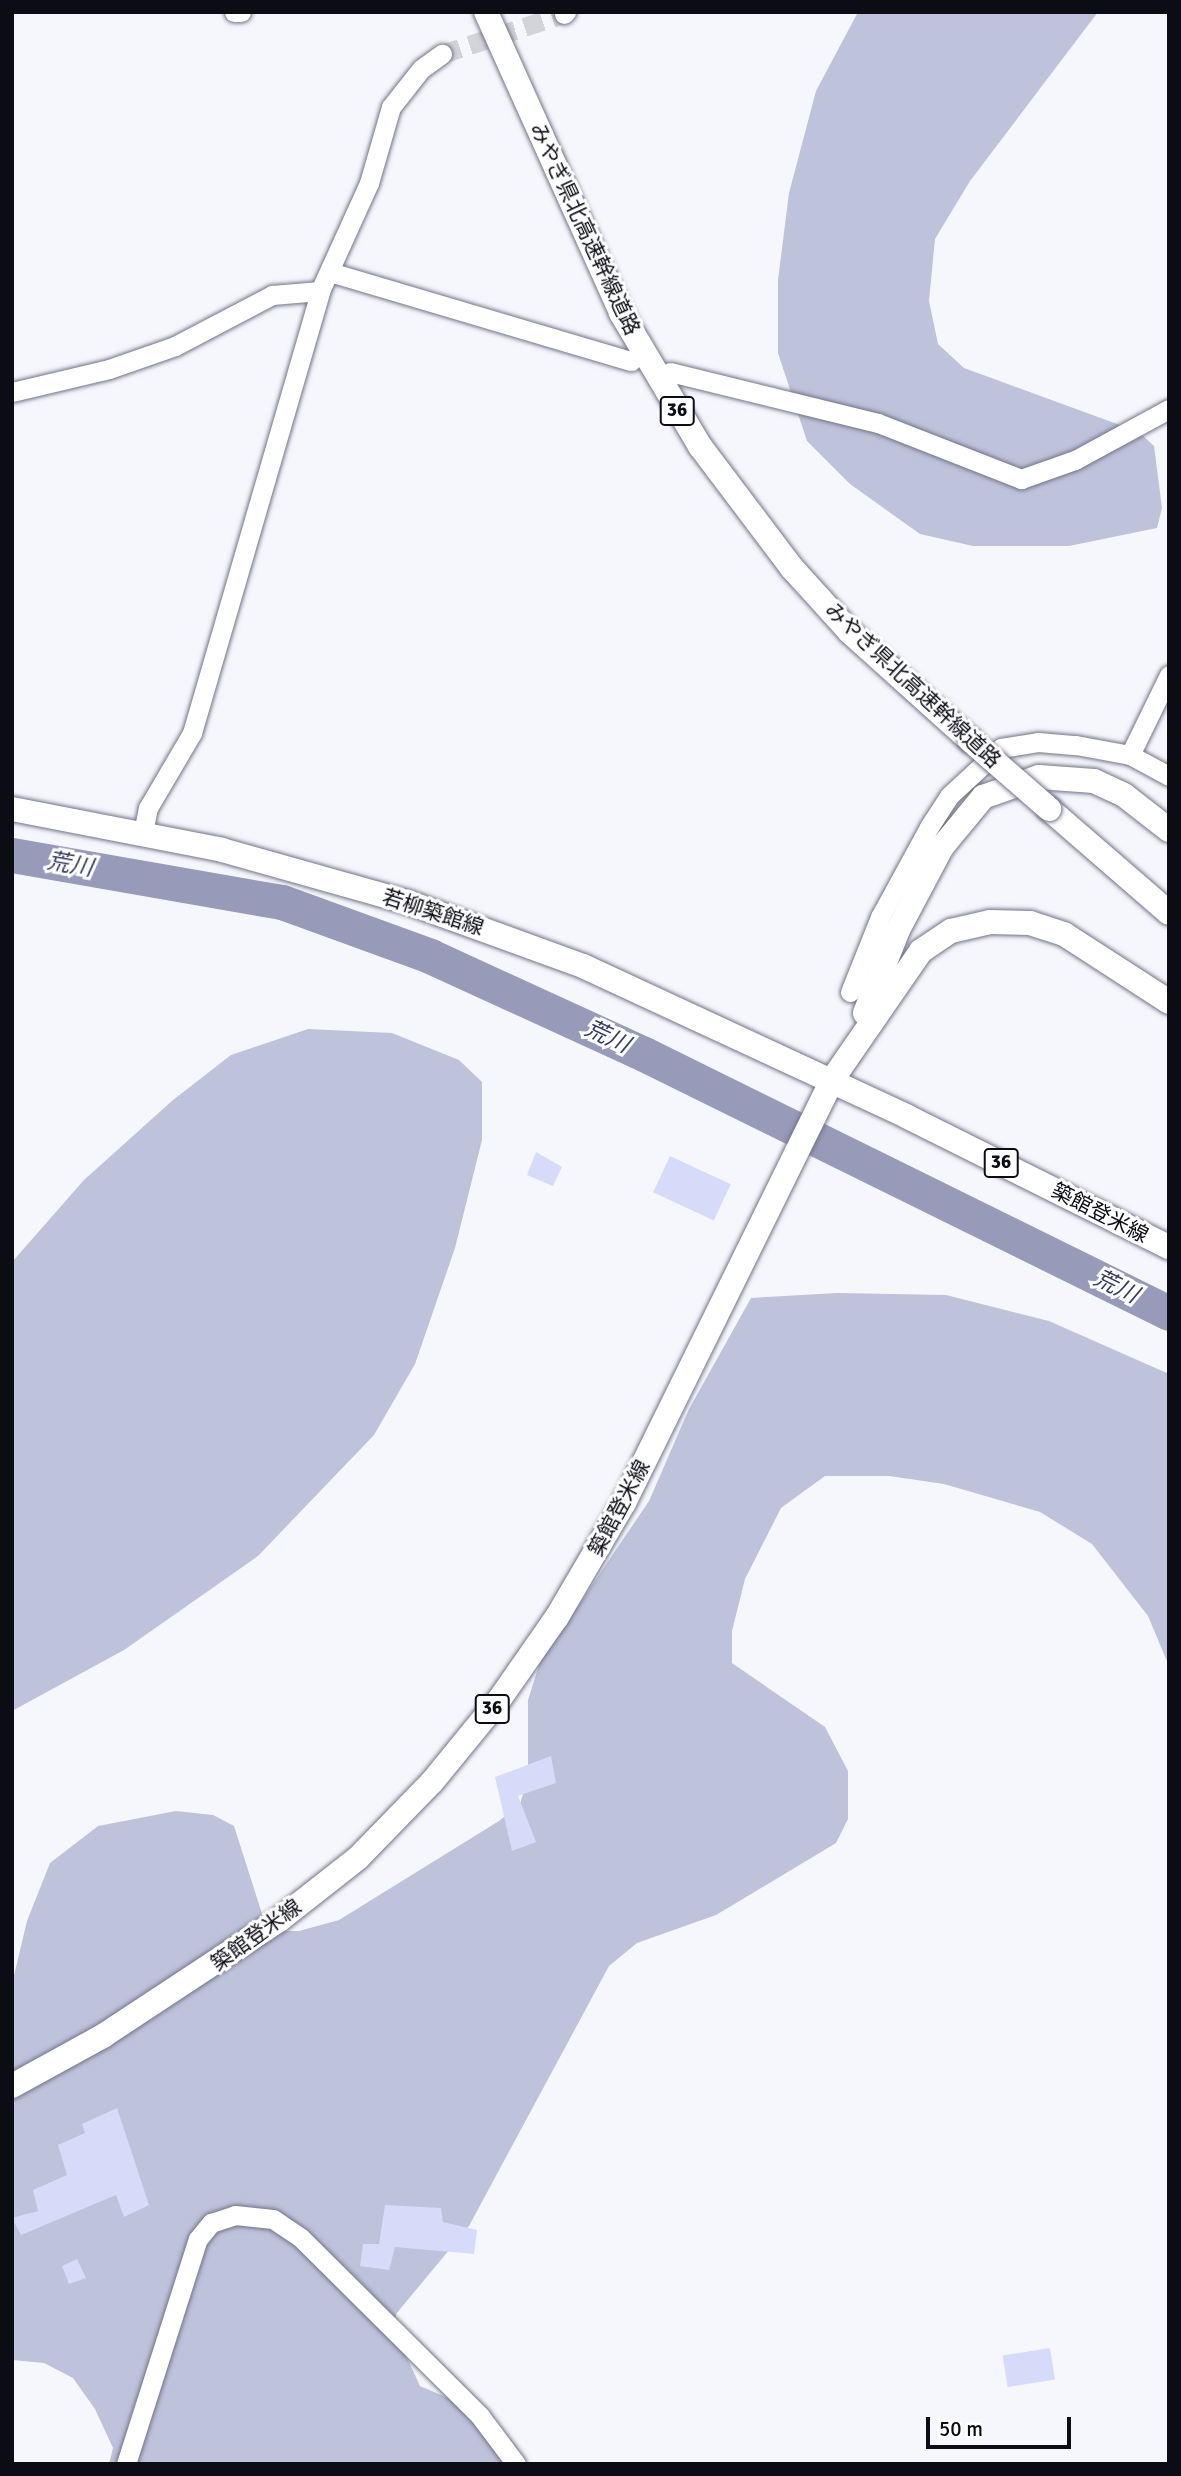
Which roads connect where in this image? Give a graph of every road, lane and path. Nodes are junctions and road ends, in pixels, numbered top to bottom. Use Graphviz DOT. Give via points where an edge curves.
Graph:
graph roads {
  1 [pos="234,12"];
  2 [pos="241,12"];
  3 [pos="486,12"];
  4 [pos="442,54"];
  5 [pos="330,272"];
  6 [pos="320,291"];
  7 [pos="631,361"];
  8 [pos="670,372"];
  9 [pos="12,393"];
  10 [pos="1169,409"];
  11 [pos="1169,675"];
  12 [pos="1130,755"];
  13 [pos="1169,776"];
  14 [pos="12,809"];
  15 [pos="1169,830"];
  16 [pos="143,833"];
  17 [pos="1169,914"];
  18 [pos="850,992"];
  19 [pos="1169,1002"];
  20 [pos="852,1046"];
  21 [pos="832,1080"];
  22 [pos="1169,1247"];
  23 [pos="12,2086"];
  24 [pos="126,2464"];
  25 [pos="516,2464"];
  1 -- 2 [label="street"];
  3 -- 17 [label="main road, みやぎ県北高速幹線道路 / 36, bridge" via="621,313 700,446 792,568 850,632"];
  4 -- 5 [label="street" via="421,69 391,107 369,183"];
  5 -- 6 [label="street"];
  5 -- 7 [label="street"];
  6 -- 9 [label="street" via="272,295 175,345 109,369"];
  6 -- 16 [label="street" via="192,733 148,808"];
  8 -- 10 [label="street" via="888,426 1021,479 1043,476"];
  11 -- 12 [label="street"];
  12 -- 13 [label="street"];
  12 -- 18 [label="street" via="1038,742 1001,748 949,796 936,817 880,916"];
  14 -- 16 [label="main road, 若柳築館線"];
  15 -- 20 [label="main road" via="1124,795 1094,781 1040,777 984,797 935,859 898,930"];
  16 -- 21 [label="main road, 若柳築館線" via="393,898 507,937 652,995"];
  19 -- 20 [label="main road" via="1065,934 1030,923 990,922 951,931 921,951"];
  20 -- 21 [label="main road"];
  21 -- 22 [label="main road, 築館登米線 / 36"];
  21 -- 23 [label="main road, 築館登米線 / 36" via="624,1503 557,1617 432,1782 358,1858 279,1920 103,2036"];
  24 -- 25 [label="street" via="198,2239 211,2222 255,2215 273,2219 300,2237 480,2416"];
}
